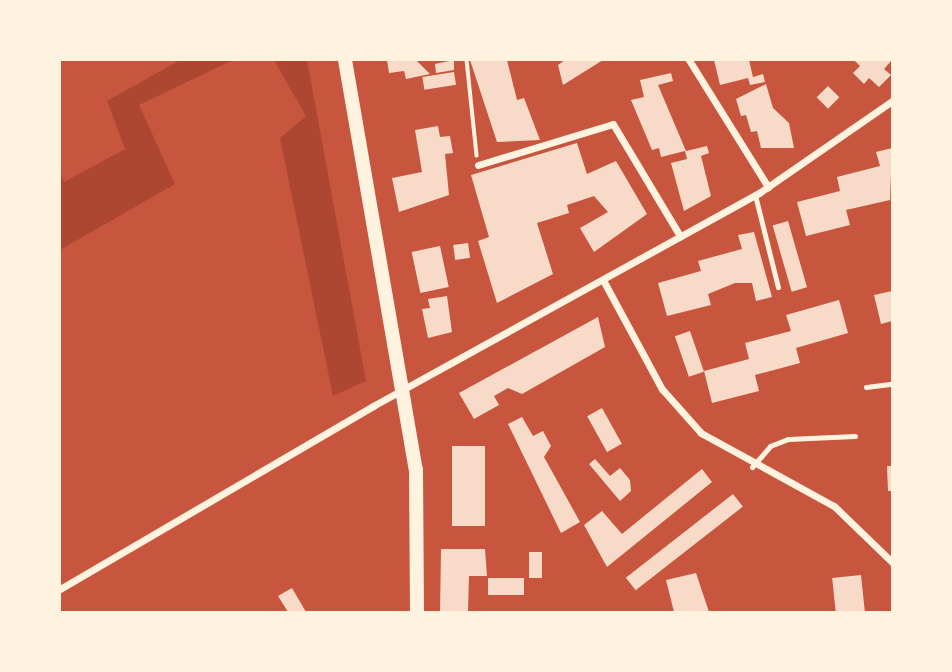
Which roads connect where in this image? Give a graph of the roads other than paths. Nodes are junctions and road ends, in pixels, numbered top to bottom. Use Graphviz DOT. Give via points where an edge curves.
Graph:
graph roads {
  1 [pos="345,60"];
  2 [pos="690,60"];
  3 [pos="892,101"];
  4 [pos="478,165"];
  5 [pos="768,187"];
  6 [pos="755,195"];
  7 [pos="680,236"];
  8 [pos="603,280"];
  9 [pos="778,287"];
  10 [pos="892,384"];
  11 [pos="866,387"];
  12 [pos="405,388"];
  13 [pos="855,436"];
  14 [pos="752,467"];
  15 [pos="892,562"];
  16 [pos="60,589"];
  17 [pos="417,612"];
  1 -- 12 [label="main road"];
  2 -- 5 [label="street"];
  3 -- 5 [label="street"];
  4 -- 7 [label="street" via="613,124"];
  5 -- 6 [label="street"];
  6 -- 7 [label="street"];
  6 -- 9 [label="lane"];
  7 -- 8 [label="street"];
  8 -- 12 [label="street"];
  8 -- 14 [label="street" via="662,389 701,433"];
  10 -- 11 [label="lane"];
  12 -- 16 [label="street"];
  12 -- 17 [label="main road" via="416,469"];
  13 -- 14 [label="lane" via="788,439 770,446"];
  14 -- 15 [label="street" via="834,506"];
}
